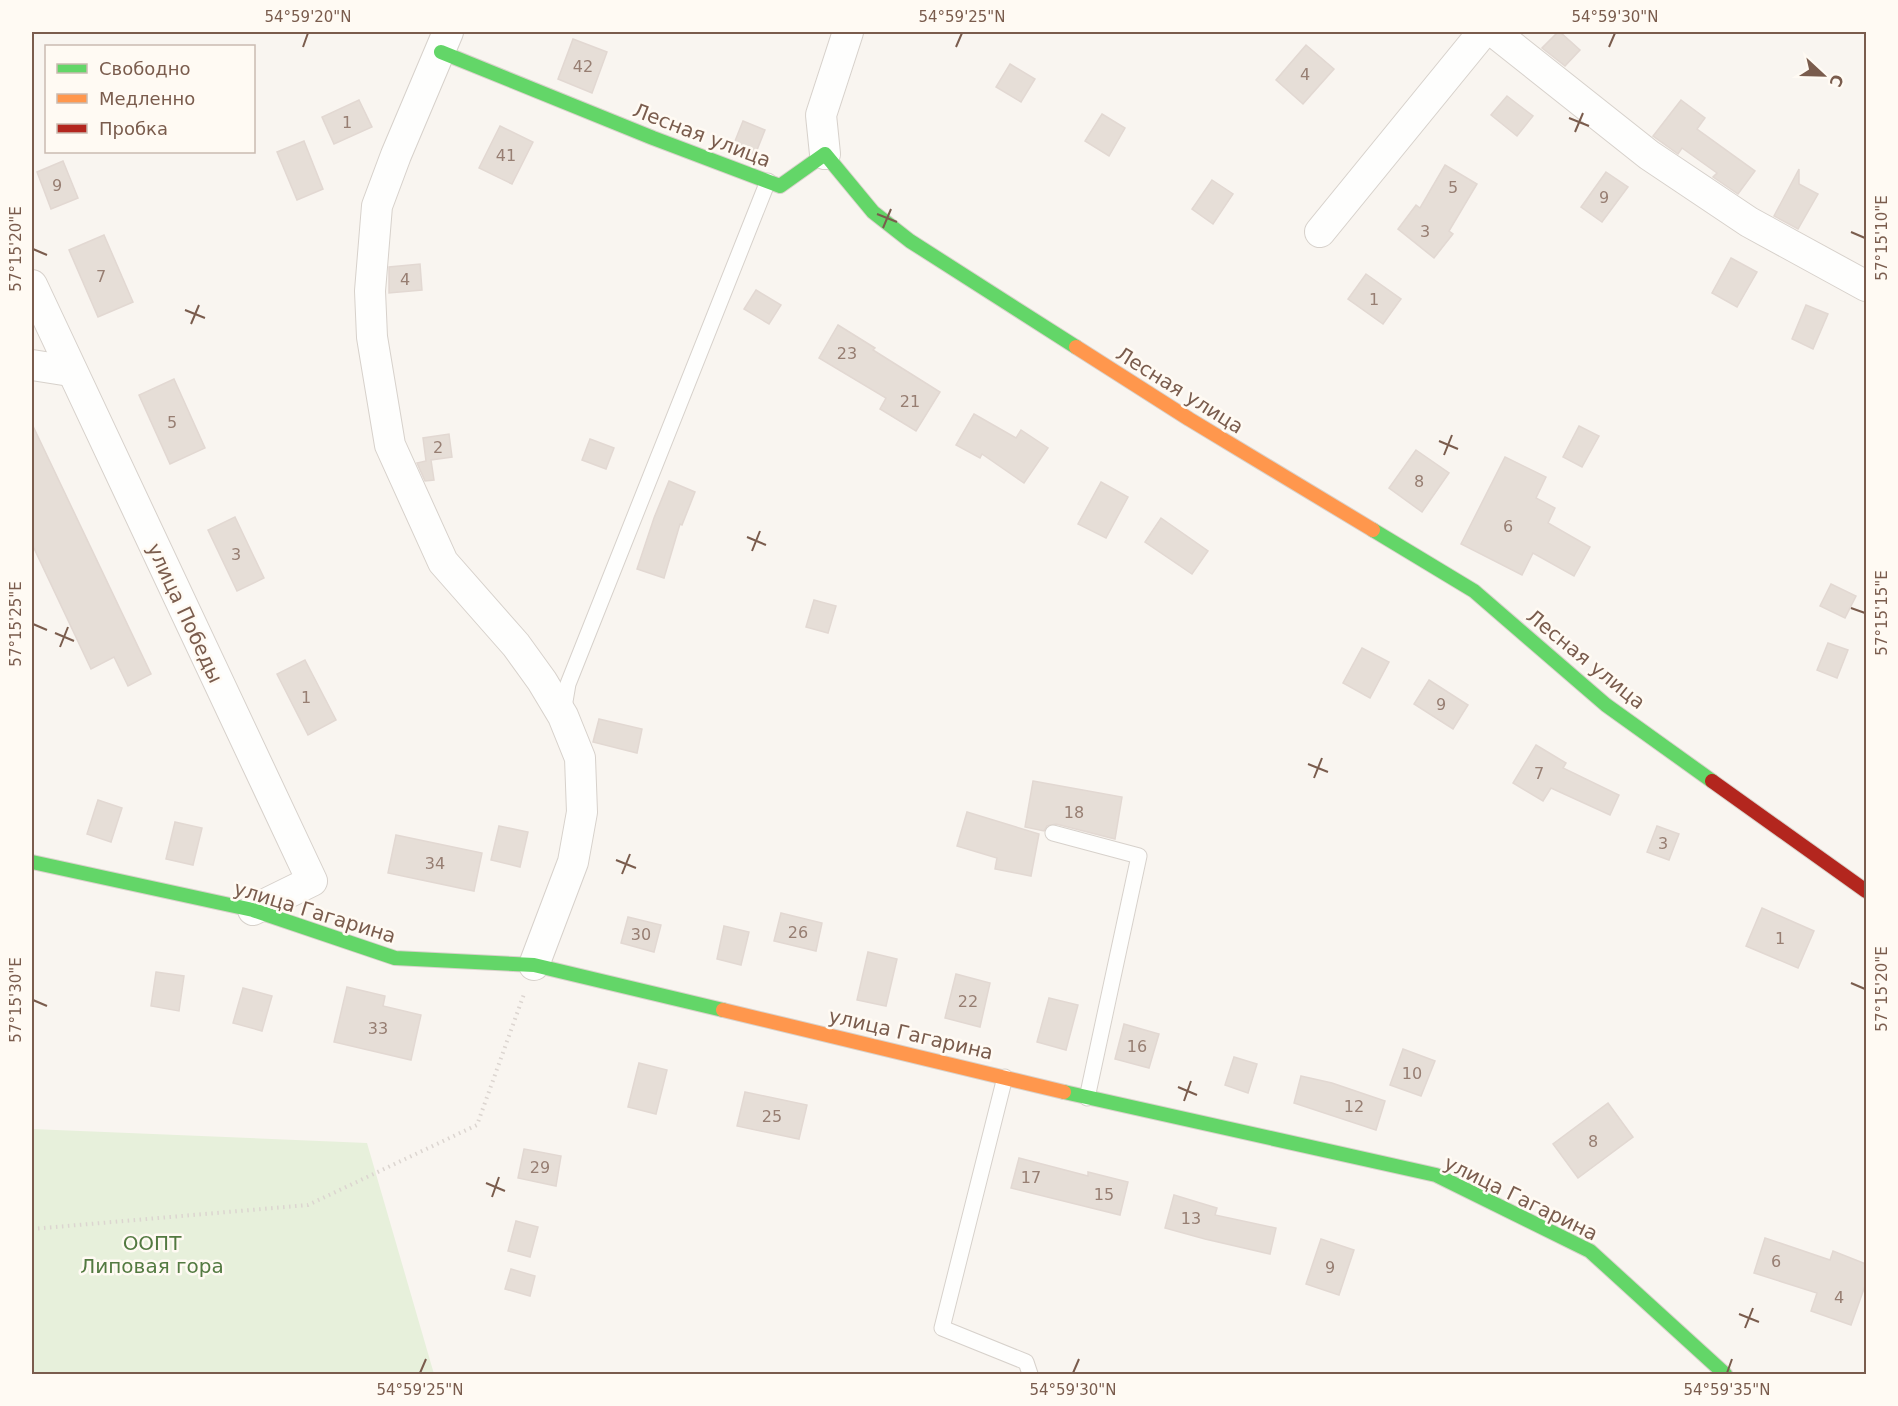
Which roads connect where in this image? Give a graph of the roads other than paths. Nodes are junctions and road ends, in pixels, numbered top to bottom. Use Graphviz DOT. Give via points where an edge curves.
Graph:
graph roads {
  1 [pos="848,32"];
  2 [pos="1483,32"];
  3 [pos="1494,32"];
  4 [pos="444,42"];
  5 [pos="825,154"];
  6 [pos="768,181"];
  7 [pos="1320,232"];
  8 [pos="32,285"];
  9 [pos="1866,286"];
  10 [pos="32,365"];
  11 [pos="70,371"];
  12 [pos="562,716"];
  13 [pos="1053,833"];
  14 [pos="32,862"];
  15 [pos="1866,891"];
  16 [pos="253,910"];
  17 [pos="534,965"];
  18 [pos="1005,1077"];
  19 [pos="1087,1098"];
  20 [pos="1030,1374"];
  21 [pos="1725,1374"];
  1 -- 5 [label="street" via="821,115"];
  2 -- 7 [label="street"];
  3 -- 9 [label="street" via="1649,155 1749,222"];
  4 -- 6 [label="street, Лесная улица" via="653,138"];
  4 -- 12 [label="street" via="377,206 370,291 372,337 390,445 443,562 516,645"];
  5 -- 6 [label="street, Лесная улица" via="780,186"];
  5 -- 15 [label="street, Лесная улица" via="873,212 910,241 1189,419 1474,591 1606,705"];
  6 -- 12 [label="lane" via="572,673"];
  8 -- 11 [label="street, улица Победы"];
  10 -- 11 [label="street"];
  11 -- 16 [label="street, улица Победы" via="312,881"];
  12 -- 17 [label="street" via="580,758 582,812 573,862"];
  13 -- 19 [label="lane" via="1139,856"];
  14 -- 16 [label="street, улица Гагарина"];
  16 -- 17 [label="street, улица Гагарина" via="395,958"];
  17 -- 18 [label="street, улица Гагарина"];
  18 -- 19 [label="street, улица Гагарина"];
  18 -- 20 [label="lane" via="942,1328 1026,1362"];
  19 -- 21 [label="street, улица Гагарина" via="1436,1175 1590,1251"];
}
